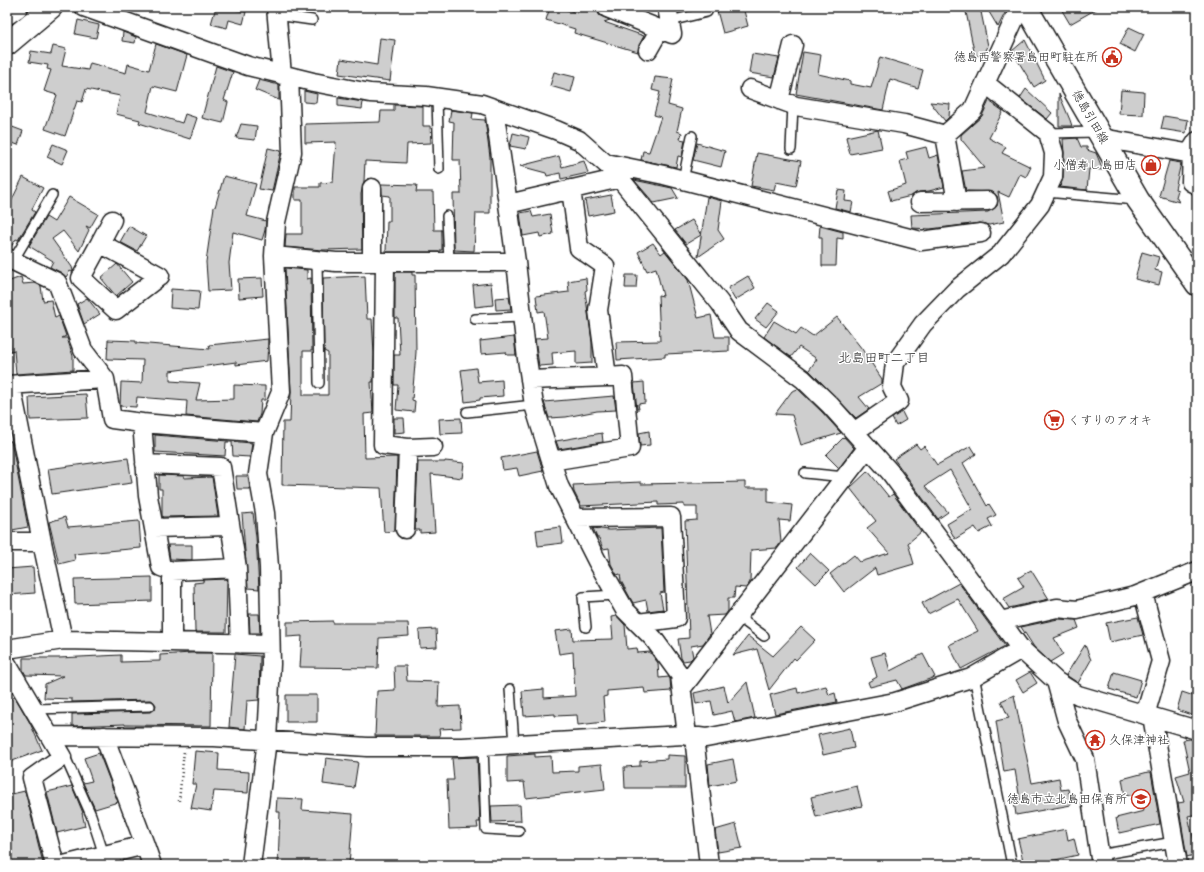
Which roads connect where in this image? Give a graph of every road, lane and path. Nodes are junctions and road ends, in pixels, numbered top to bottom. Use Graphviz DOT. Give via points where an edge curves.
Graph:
graph roads {
  1 [pos="16,7"];
  2 [pos="51,7"];
  3 [pos="84,7"];
  4 [pos="1020,7"];
  5 [pos="1026,7"];
  6 [pos="607,8"];
  7 [pos="277,11"];
  8 [pos="707,12"];
  9 [pos="7,13"];
  10 [pos="666,19"];
  11 [pos="312,20"];
  12 [pos="7,44"];
  13 [pos="792,45"];
  14 [pos="648,50"];
  15 [pos="286,75"];
  16 [pos="985,83"];
  17 [pos="750,89"];
  18 [pos="438,98"];
  19 [pos="786,103"];
  20 [pos="494,109"];
  21 [pos="1048,133"];
  22 [pos="945,135"];
  23 [pos="1100,135"];
  24 [pos="692,136"];
  25 [pos="1194,148"];
  26 [pos="791,149"];
  27 [pos="606,163"];
  28 [pos="439,169"];
  29 [pos="620,178"];
  30 [pos="683,180"];
  31 [pos="1197,185"];
  32 [pos="372,188"];
  33 [pos="571,189"];
  34 [pos="1046,192"];
  35 [pos="52,195"];
  36 [pos="1138,200"];
  37 [pos="988,201"];
  38 [pos="920,202"];
  39 [pos="958,202"];
  40 [pos="508,204"];
  41 [pos="447,216"];
  42 [pos="112,220"];
  43 [pos="981,233"];
  44 [pos="100,243"];
  45 [pos="274,256"];
  46 [pos="10,260"];
  47 [pos="317,260"];
  48 [pos="378,262"];
  49 [pos="449,262"];
  50 [pos="516,262"];
  51 [pos="81,278"];
  52 [pos="1197,284"];
  53 [pos="63,299"];
  54 [pos="522,317"];
  55 [pos="475,319"];
  56 [pos="607,377"];
  57 [pos="105,379"];
  58 [pos="530,380"];
  59 [pos="318,382"];
  60 [pos="9,385"];
  61 [pos="534,405"];
  62 [pos="467,412"];
  63 [pos="142,423"];
  64 [pos="854,432"];
  65 [pos="264,433"];
  66 [pos="433,447"];
  67 [pos="868,447"];
  68 [pos="408,448"];
  69 [pos="551,461"];
  70 [pos="145,464"];
  71 [pos="805,473"];
  72 [pos="845,477"];
  73 [pos="575,518"];
  74 [pos="229,526"];
  75 [pos="154,528"];
  76 [pos="405,529"];
  77 [pos="7,542"];
  78 [pos="42,542"];
  79 [pos="237,568"];
  80 [pos="172,571"];
  81 [pos="1197,571"];
  82 [pos="1143,593"];
  83 [pos="616,594"];
  84 [pos="737,616"];
  85 [pos="1000,621"];
  86 [pos="638,623"];
  87 [pos="586,627"];
  88 [pos="764,636"];
  89 [pos="63,640"];
  90 [pos="172,642"];
  91 [pos="240,644"];
  92 [pos="270,644"];
  93 [pos="7,649"];
  94 [pos="1021,649"];
  95 [pos="7,664"];
  96 [pos="974,676"];
  97 [pos="1056,681"];
  98 [pos="682,688"];
  99 [pos="510,689"];
  100 [pos="150,706"];
  101 [pos="33,708"];
  102 [pos="1148,716"];
  103 [pos="1197,730"];
  104 [pos="50,736"];
  105 [pos="104,736"];
  106 [pos="691,736"];
  107 [pos="186,737"];
  108 [pos="267,740"];
  109 [pos="514,744"];
  110 [pos="483,746"];
  111 [pos="62,757"];
  112 [pos="179,800"];
  113 [pos="519,831"];
  114 [pos="1174,842"];
  115 [pos="145,845"];
  116 [pos="110,858"];
  117 [pos="1100,860"];
  118 [pos="70,864"];
  119 [pos="54,865"];
  120 [pos="152,865"];
  121 [pos="251,865"];
  122 [pos="709,865"];
  123 [pos="1012,865"];
  124 [pos="1178,865"];
  1 -- 9 [label="main road"];
  2 -- 12 [label="main road"];
  3 -- 15 [label="street" via="248,66"];
  4 -- 16 [label="street"];
  5 -- 23 [label="main road, 徳島引田線"];
  6 -- 10 [label="street"];
  7 -- 11 [label="lane"];
  7 -- 15 [label="street"];
  8 -- 10 [label="lane"];
  10 -- 14 [label="street"];
  13 -- 19 [label="street"];
  15 -- 18 [label="street" via="370,93"];
  15 -- 45 [label="street" via="292,152 276,222"];
  16 -- 21 [label="street"];
  16 -- 22 [label="street" via="973,110"];
  17 -- 19 [label="street"];
  18 -- 20 [label="street" via="482,104"];
  18 -- 28 [label="lane"];
  19 -- 22 [label="street" via="904,124"];
  19 -- 26 [label="lane"];
  20 -- 27 [label="street" via="579,140"];
  20 -- 40 [label="street"];
  21 -- 23 [label="lane"];
  21 -- 34 [label="street" via="1054,153 1053,177"];
  22 -- 39 [label="street"];
  23 -- 25 [label="street"];
  23 -- 36 [label="main road, 徳島引田線"];
  24 -- 30 [label="lane"];
  25 -- 31 [label="street" via="1190,182"];
  27 -- 29 [label="street"];
  27 -- 30 [label="street"];
  29 -- 33 [label="street"];
  29 -- 64 [label="street" via="739,331 803,379"];
  30 -- 43 [label="street" via="921,241"];
  32 -- 48 [label="street"];
  33 -- 40 [label="street"];
  33 -- 56 [label="street" via="579,248 604,266 598,310"];
  34 -- 36 [label="lane"];
  34 -- 64 [label="street" via="1040,205 1001,254 957,289 923,324 894,363 892,387 899,401"];
  35 -- 46 [label="lane"];
  36 -- 52 [label="main road, 徳島引田線"];
  37 -- 39 [label="street"];
  38 -- 39 [label="street"];
  40 -- 50 [label="street"];
  41 -- 49 [label="lane"];
  42 -- 44 [label="street"];
  44 -- 51 [label="street"];
  44 -- 51 [label="street" via="160,276 116,310"];
  45 -- 47 [label="street"];
  45 -- 65 [label="street" via="281,392"];
  46 -- 53 [label="street" via="57,282"];
  47 -- 48 [label="street"];
  47 -- 59 [label="lane"];
  48 -- 49 [label="street"];
  48 -- 68 [label="street" via="383,445"];
  49 -- 50 [label="street"];
  50 -- 54 [label="street"];
  51 -- 53 [label="street"];
  53 -- 57 [label="street" via="83,350"];
  54 -- 55 [label="lane"];
  54 -- 58 [label="street"];
  56 -- 58 [label="street"];
  56 -- 69 [label="street" via="623,376 630,448"];
  57 -- 60 [label="street"];
  57 -- 63 [label="street" via="112,419"];
  58 -- 61 [label="street"];
  60 -- 78 [label="street"];
  61 -- 62 [label="lane"];
  61 -- 69 [label="street"];
  63 -- 65 [label="street"];
  63 -- 70 [label="street"];
  64 -- 67 [label="street"];
  65 -- 92 [label="street" via="258,474 269,567"];
  66 -- 68 [label="street"];
  67 -- 72 [label="street"];
  67 -- 85 [label="street" via="890,472"];
  68 -- 76 [label="street"];
  69 -- 73 [label="street" via="559,486"];
  70 -- 74 [label="street" via="221,467"];
  70 -- 75 [label="street"];
  71 -- 72 [label="lane"];
  72 -- 84 [label="street"];
  73 -- 83 [label="street"];
  73 -- 86 [label="street" via="671,517 676,618"];
  74 -- 75 [label="street"];
  74 -- 79 [label="street"];
  75 -- 80 [label="street" via="161,567"];
  77 -- 78 [label="street"];
  78 -- 89 [label="street"];
  79 -- 80 [label="street"];
  79 -- 91 [label="street"];
  80 -- 90 [label="street"];
  81 -- 82 [label="street"];
  82 -- 85 [label="street" via="1077,610 1057,608"];
  82 -- 102 [label="street" via="1161,661"];
  83 -- 86 [label="street" via="625,610"];
  83 -- 87 [label="lane" via="583,597"];
  84 -- 88 [label="lane"];
  84 -- 98 [label="street"];
  85 -- 94 [label="street"];
  86 -- 98 [label="street" via="653,638 680,675"];
  89 -- 90 [label="street"];
  89 -- 93 [label="street"];
  90 -- 91 [label="street"];
  91 -- 92 [label="street"];
  92 -- 108 [label="street"];
  94 -- 96 [label="street"];
  94 -- 97 [label="street"];
  95 -- 101 [label="street"];
  96 -- 106 [label="street" via="895,702 706,738"];
  96 -- 123 [label="lane"];
  97 -- 102 [label="street" via="1078,695"];
  97 -- 117 [label="street" via="1067,720 1085,759"];
  98 -- 106 [label="street"];
  99 -- 109 [label="lane"];
  100 -- 101 [label="lane"];
  101 -- 104 [label="street"];
  102 -- 103 [label="street"];
  102 -- 114 [label="street"];
  104 -- 105 [label="street"];
  104 -- 111 [label="street"];
  105 -- 107 [label="street"];
  105 -- 115 [label="street"];
  106 -- 109 [label="street"];
  106 -- 122 [label="street"];
  107 -- 108 [label="street"];
  107 -- 112 [label="path"];
  108 -- 110 [label="street" via="366,747"];
  108 -- 121 [label="street"];
  109 -- 110 [label="street"];
  110 -- 113 [label="lane" via="486,829"];
  111 -- 116 [label="lane" via="67,761"];
  111 -- 119 [label="street" via="32,778"];
  114 -- 117 [label="lane"];
  114 -- 124 [label="street"];
  115 -- 116 [label="street"];
  115 -- 120 [label="street"];
  116 -- 118 [label="street"];
}
